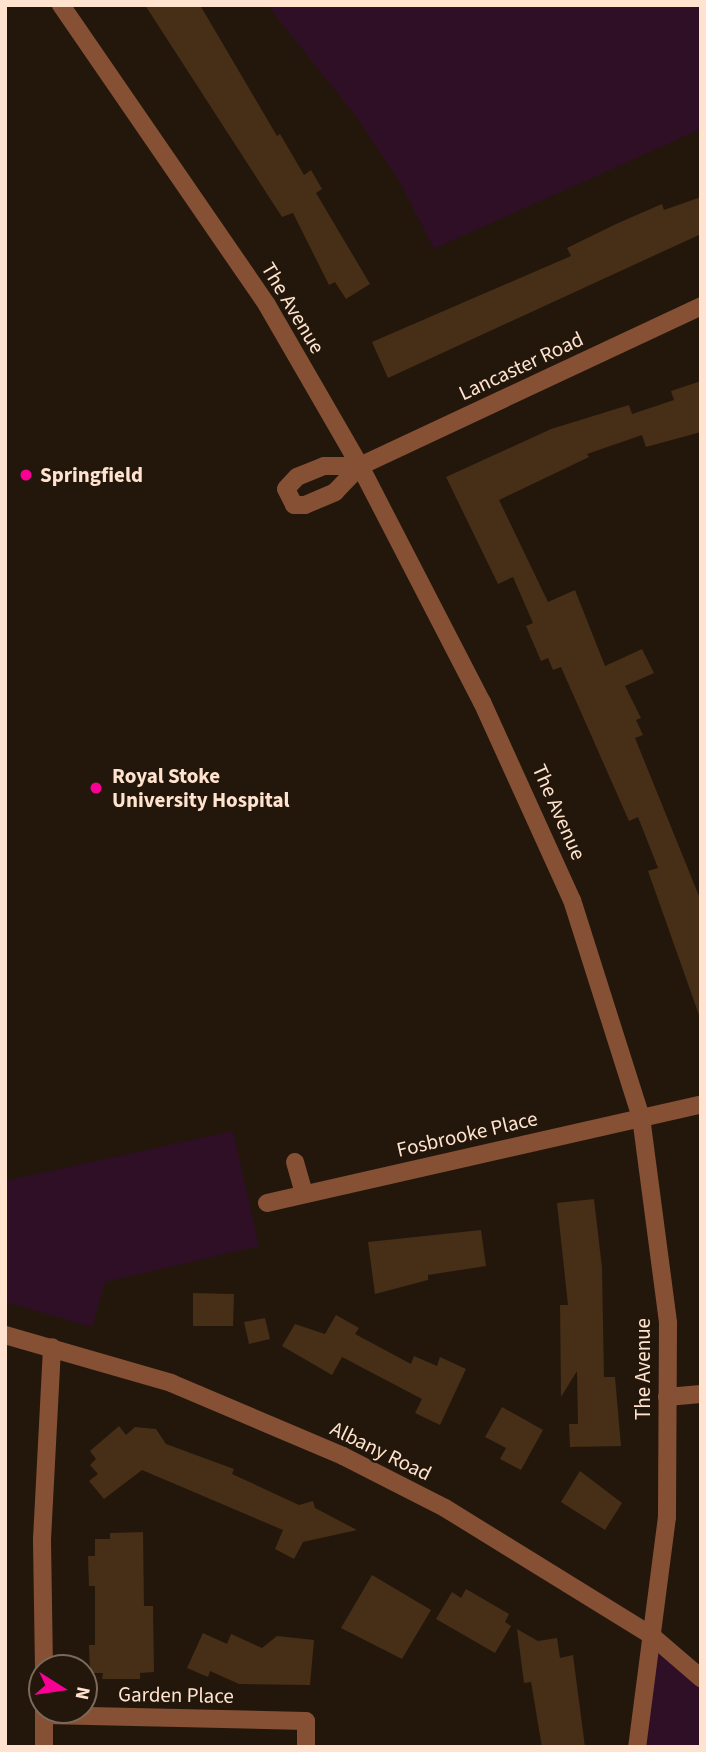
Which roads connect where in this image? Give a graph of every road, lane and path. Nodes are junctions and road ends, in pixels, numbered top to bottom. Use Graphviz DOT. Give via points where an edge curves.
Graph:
graph roads {
  1 [pos="61,5"];
  2 [pos="701,306"];
  3 [pos="360,466"];
  4 [pos="701,1104"];
  5 [pos="641,1118"];
  6 [pos="295,1163"];
  7 [pos="304,1195"];
  8 [pos="267,1203"];
  9 [pos="5,1335"];
  10 [pos="52,1347"];
  11 [pos="701,1394"];
  12 [pos="667,1397"];
  13 [pos="652,1636"];
  14 [pos="44,1654"];
  15 [pos="701,1678"];
  16 [pos="98,1714"];
  17 [pos="45,1724"];
  18 [pos="44,1747"];
  19 [pos="306,1747"];
  20 [pos="637,1747"];
  1 -- 3 [label="street, The Avenue" via="267,305"];
  2 -- 3 [label="street, Lancaster Road"];
  3 -- 5 [label="street, The Avenue" via="536,813 572,900"];
  4 -- 5 [label="street, Fosbrooke Place" via="670,1115"];
  5 -- 7 [label="street, Fosbrooke Place"];
  5 -- 12 [label="street, The Avenue" via="668,1323"];
  6 -- 7 [label="street"];
  7 -- 8 [label="street, Fosbrooke Place"];
  9 -- 10 [label="street, Albany Road"];
  10 -- 13 [label="street, Albany Road" via="171,1383 343,1456 445,1508"];
  10 -- 14 [label="street" via="42,1539"];
  11 -- 12 [label="street"];
  12 -- 13 [label="street, The Avenue" via="667,1517"];
  13 -- 15 [label="street, Albany Road"];
  13 -- 20 [label="street, The Avenue"];
  16 -- 19 [label="street, Garden Place" via="306,1721"];
  17 -- 18 [label="street"];
}
